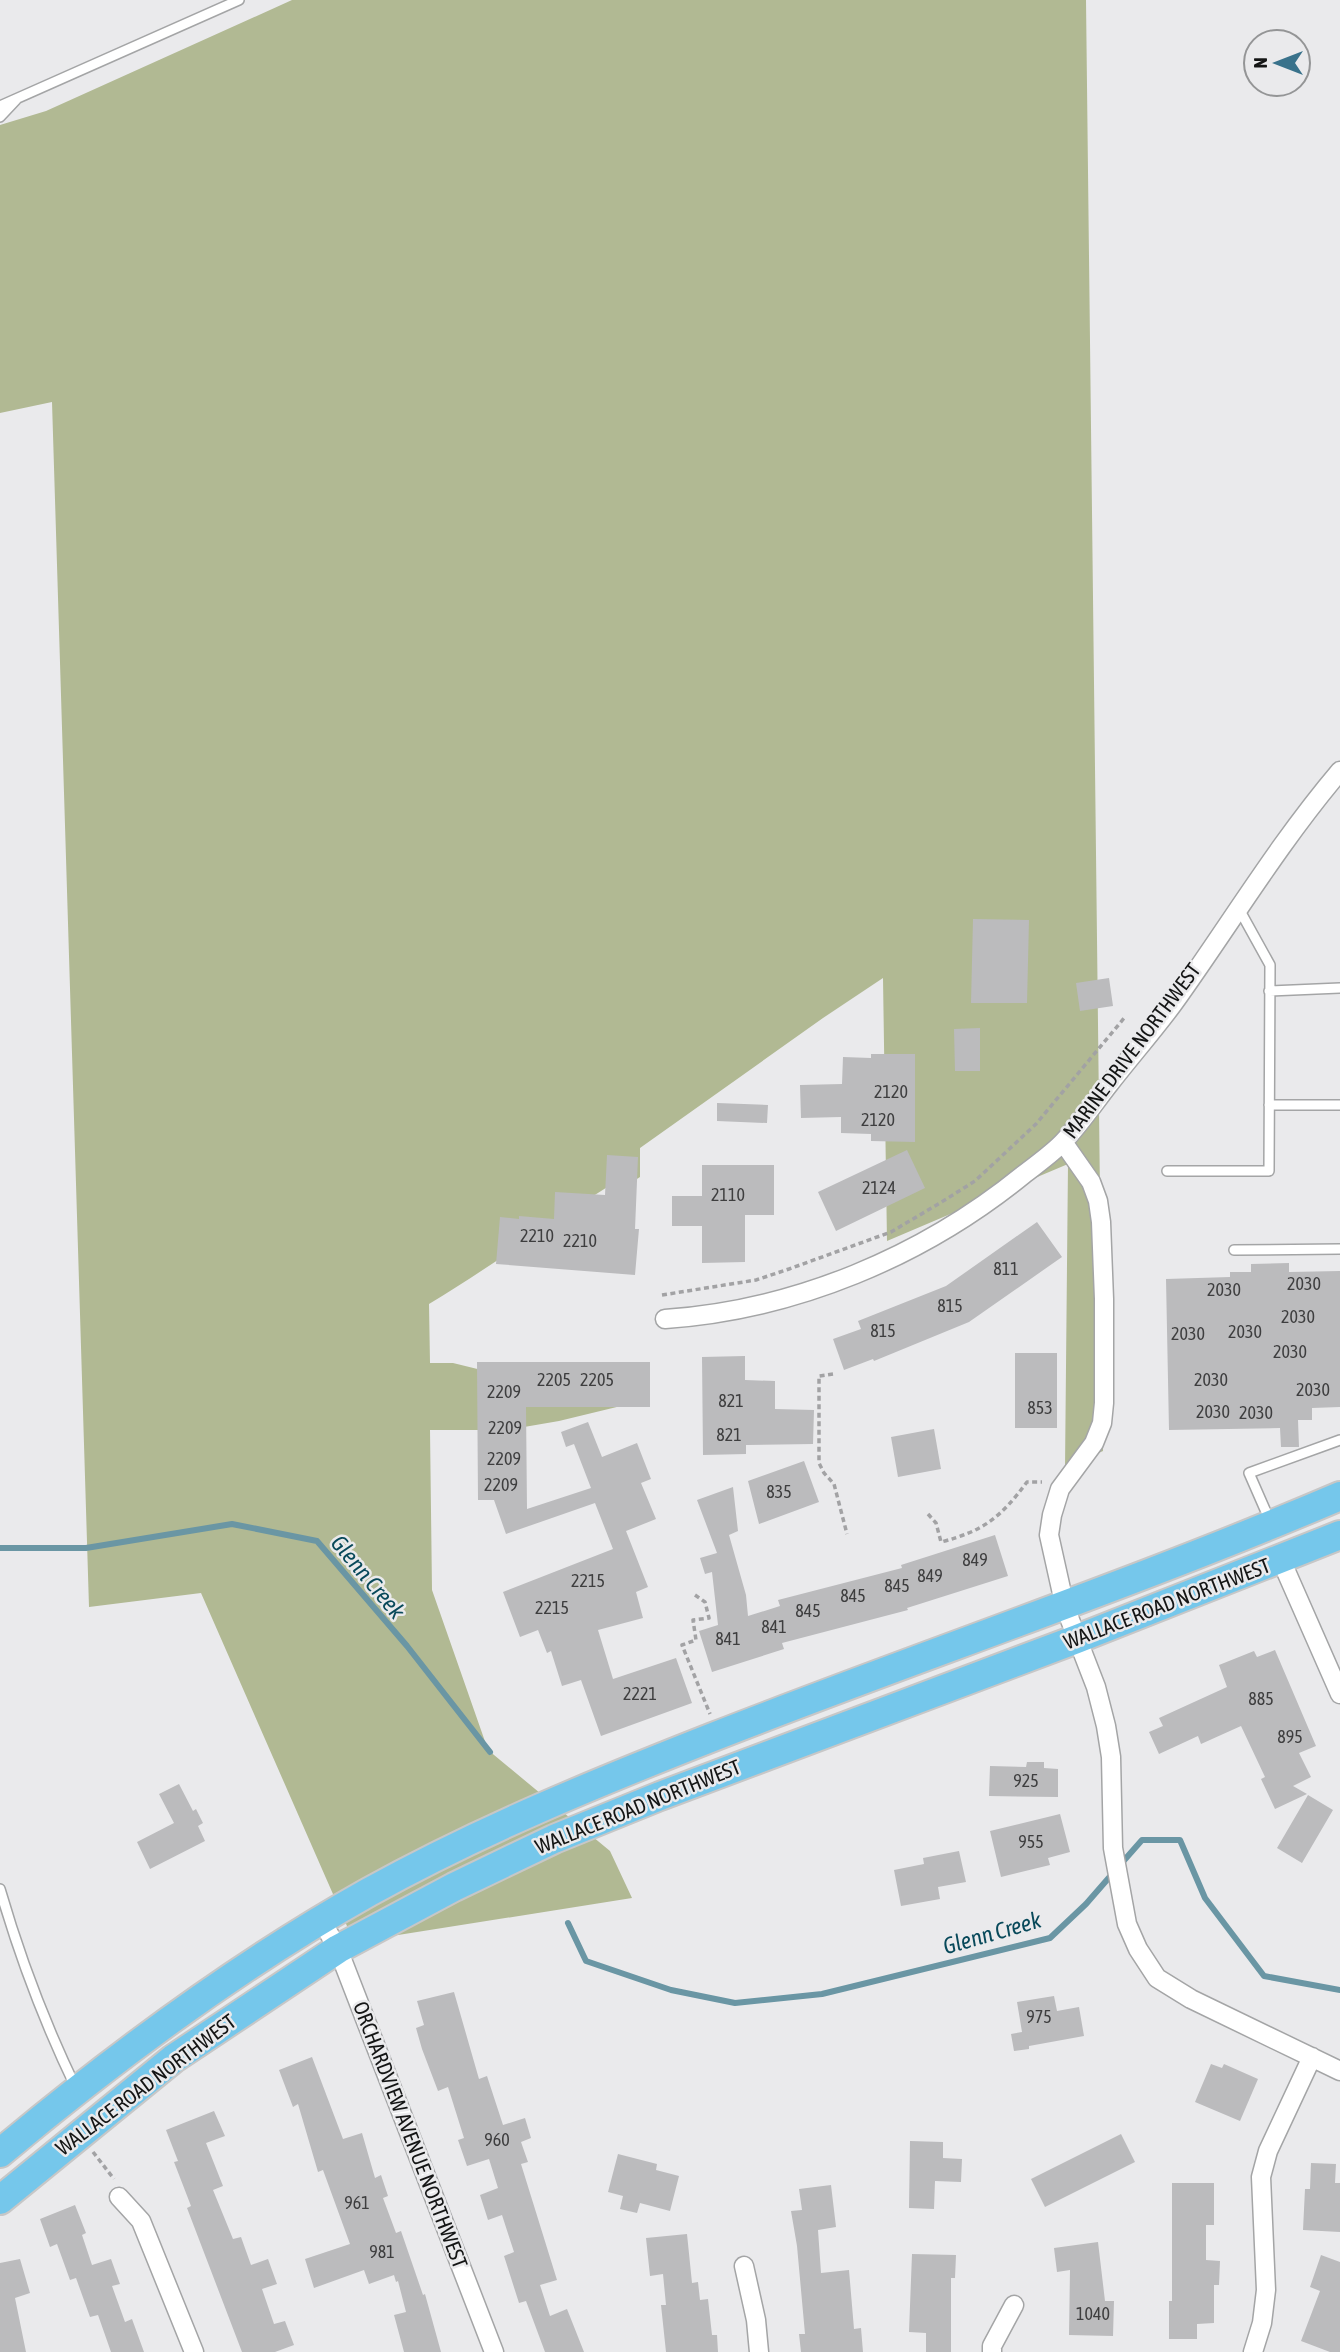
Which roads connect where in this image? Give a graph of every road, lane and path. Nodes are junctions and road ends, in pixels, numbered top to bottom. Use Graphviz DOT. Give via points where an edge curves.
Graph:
graph roads {
  1 [pos="239,0"];
  2 [pos="20,97"];
  3 [pos="0,106"];
  4 [pos="0,117"];
  5 [pos="1340,771"];
  6 [pos="1238,906"];
  7 [pos="1340,988"];
  8 [pos="1269,991"];
  9 [pos="1125,1017"];
  10 [pos="1269,1105"];
  11 [pos="1340,1105"];
  12 [pos="1063,1142"];
  13 [pos="1167,1171"];
  14 [pos="1340,1249"];
  15 [pos="1234,1250"];
  16 [pos="662,1295"];
  17 [pos="665,1319"];
  18 [pos="832,1374"];
  19 [pos="1340,1440"];
  20 [pos="1060,1489"];
  21 [pos="1340,1496"];
  22 [pos="928,1514"];
  23 [pos="1272,1525"];
  24 [pos="847,1534"];
  25 [pos="1340,1535"];
  26 [pos="1282,1560"];
  27 [pos="695,1595"];
  28 [pos="1065,1606"];
  29 [pos="1077,1639"];
  30 [pos="1340,1694"];
  31 [pos="718,1735"];
  32 [pos="0,1889"];
  33 [pos="321,1920"];
  34 [pos="338,1949"];
  35 [pos="1312,2057"];
  36 [pos="1340,2071"];
  37 [pos="77,2089"];
  38 [pos="79,2134"];
  39 [pos="0,2152"];
  40 [pos="119,2197"];
  41 [pos="0,2200"];
  42 [pos="744,2266"];
  43 [pos="1014,2305"];
  44 [pos="194,2352"];
  45 [pos="494,2352"];
  46 [pos="759,2352"];
  47 [pos="992,2352"];
  48 [pos="1253,2352"];
  1 -- 2 [label="lane"];
  2 -- 3 [label="lane"];
  2 -- 4 [label="lane"];
  5 -- 6 [label="street, MARINE DRIVE NORTHWEST"];
  6 -- 8 [label="lane" via="1270,965"];
  6 -- 12 [label="street, MARINE DRIVE NORTHWEST" via="1173,1004"];
  7 -- 8 [label="lane"];
  8 -- 10 [label="lane"];
  9 -- 16 [label="path" via="1036,1124 975,1181 940,1203 891,1232 757,1280"];
  10 -- 11 [label="lane"];
  10 -- 13 [label="lane" via="1269,1171"];
  12 -- 17 [label="street, MARINE DRIVE NORTHWEST" via="949,1228 871,1268 764,1305"];
  12 -- 20 [label="street" via="1086,1172 1098,1201 1104,1403 1094,1443"];
  14 -- 15 [label="lane"];
  18 -- 24 [label="path" via="819,1376 819,1463 834,1484"];
  19 -- 23 [label="lane" via="1249,1474"];
  20 -- 22 [label="path" via="1038,1480 1027,1482 1008,1508 970,1535 941,1542"];
  20 -- 28 [label="street" via="1049,1535"];
  21 -- 23 [label="main road, WALLACE ROAD NORTHWEST"];
  23 -- 28 [label="main road, WALLACE ROAD NORTHWEST"];
  25 -- 26 [label="main road, WALLACE ROAD NORTHWEST"];
  26 -- 29 [label="main road, WALLACE ROAD NORTHWEST"];
  26 -- 30 [label="street"];
  27 -- 31 [label="path" via="705,1602 709,1618 693,1620 696,1640 682,1645"];
  28 -- 29 [label="street"];
  28 -- 31 [label="main road, WALLACE ROAD NORTHWEST"];
  29 -- 34 [label="main road, WALLACE ROAD NORTHWEST" via="554,1839"];
  29 -- 35 [label="street" via="1106,1726 1113,1848 1127,1924 1138,1949 1157,1978"];
  31 -- 33 [label="main road, WALLACE ROAD NORTHWEST" via="541,1807"];
  32 -- 37 [label="lane" via="50,2034"];
  33 -- 34 [label="street, ORCHARDVIEW AVENUE NORTHWEST"];
  33 -- 37 [label="main road, WALLACE ROAD NORTHWEST" via="179,2011"];
  34 -- 38 [label="main road, WALLACE ROAD NORTHWEST" via="173,2059"];
  34 -- 45 [label="street, ORCHARDVIEW AVENUE NORTHWEST"];
  35 -- 36 [label="street"];
  35 -- 48 [label="street" via="1268,2151 1261,2177 1266,2290"];
  37 -- 39 [label="main road, WALLACE ROAD NORTHWEST"];
  38 -- 40 [label="path" via="112,2174"];
  38 -- 41 [label="main road, WALLACE ROAD NORTHWEST"];
  40 -- 44 [label="street" via="141,2221"];
  42 -- 46 [label="street" via="757,2320"];
  43 -- 47 [label="street"];
}
